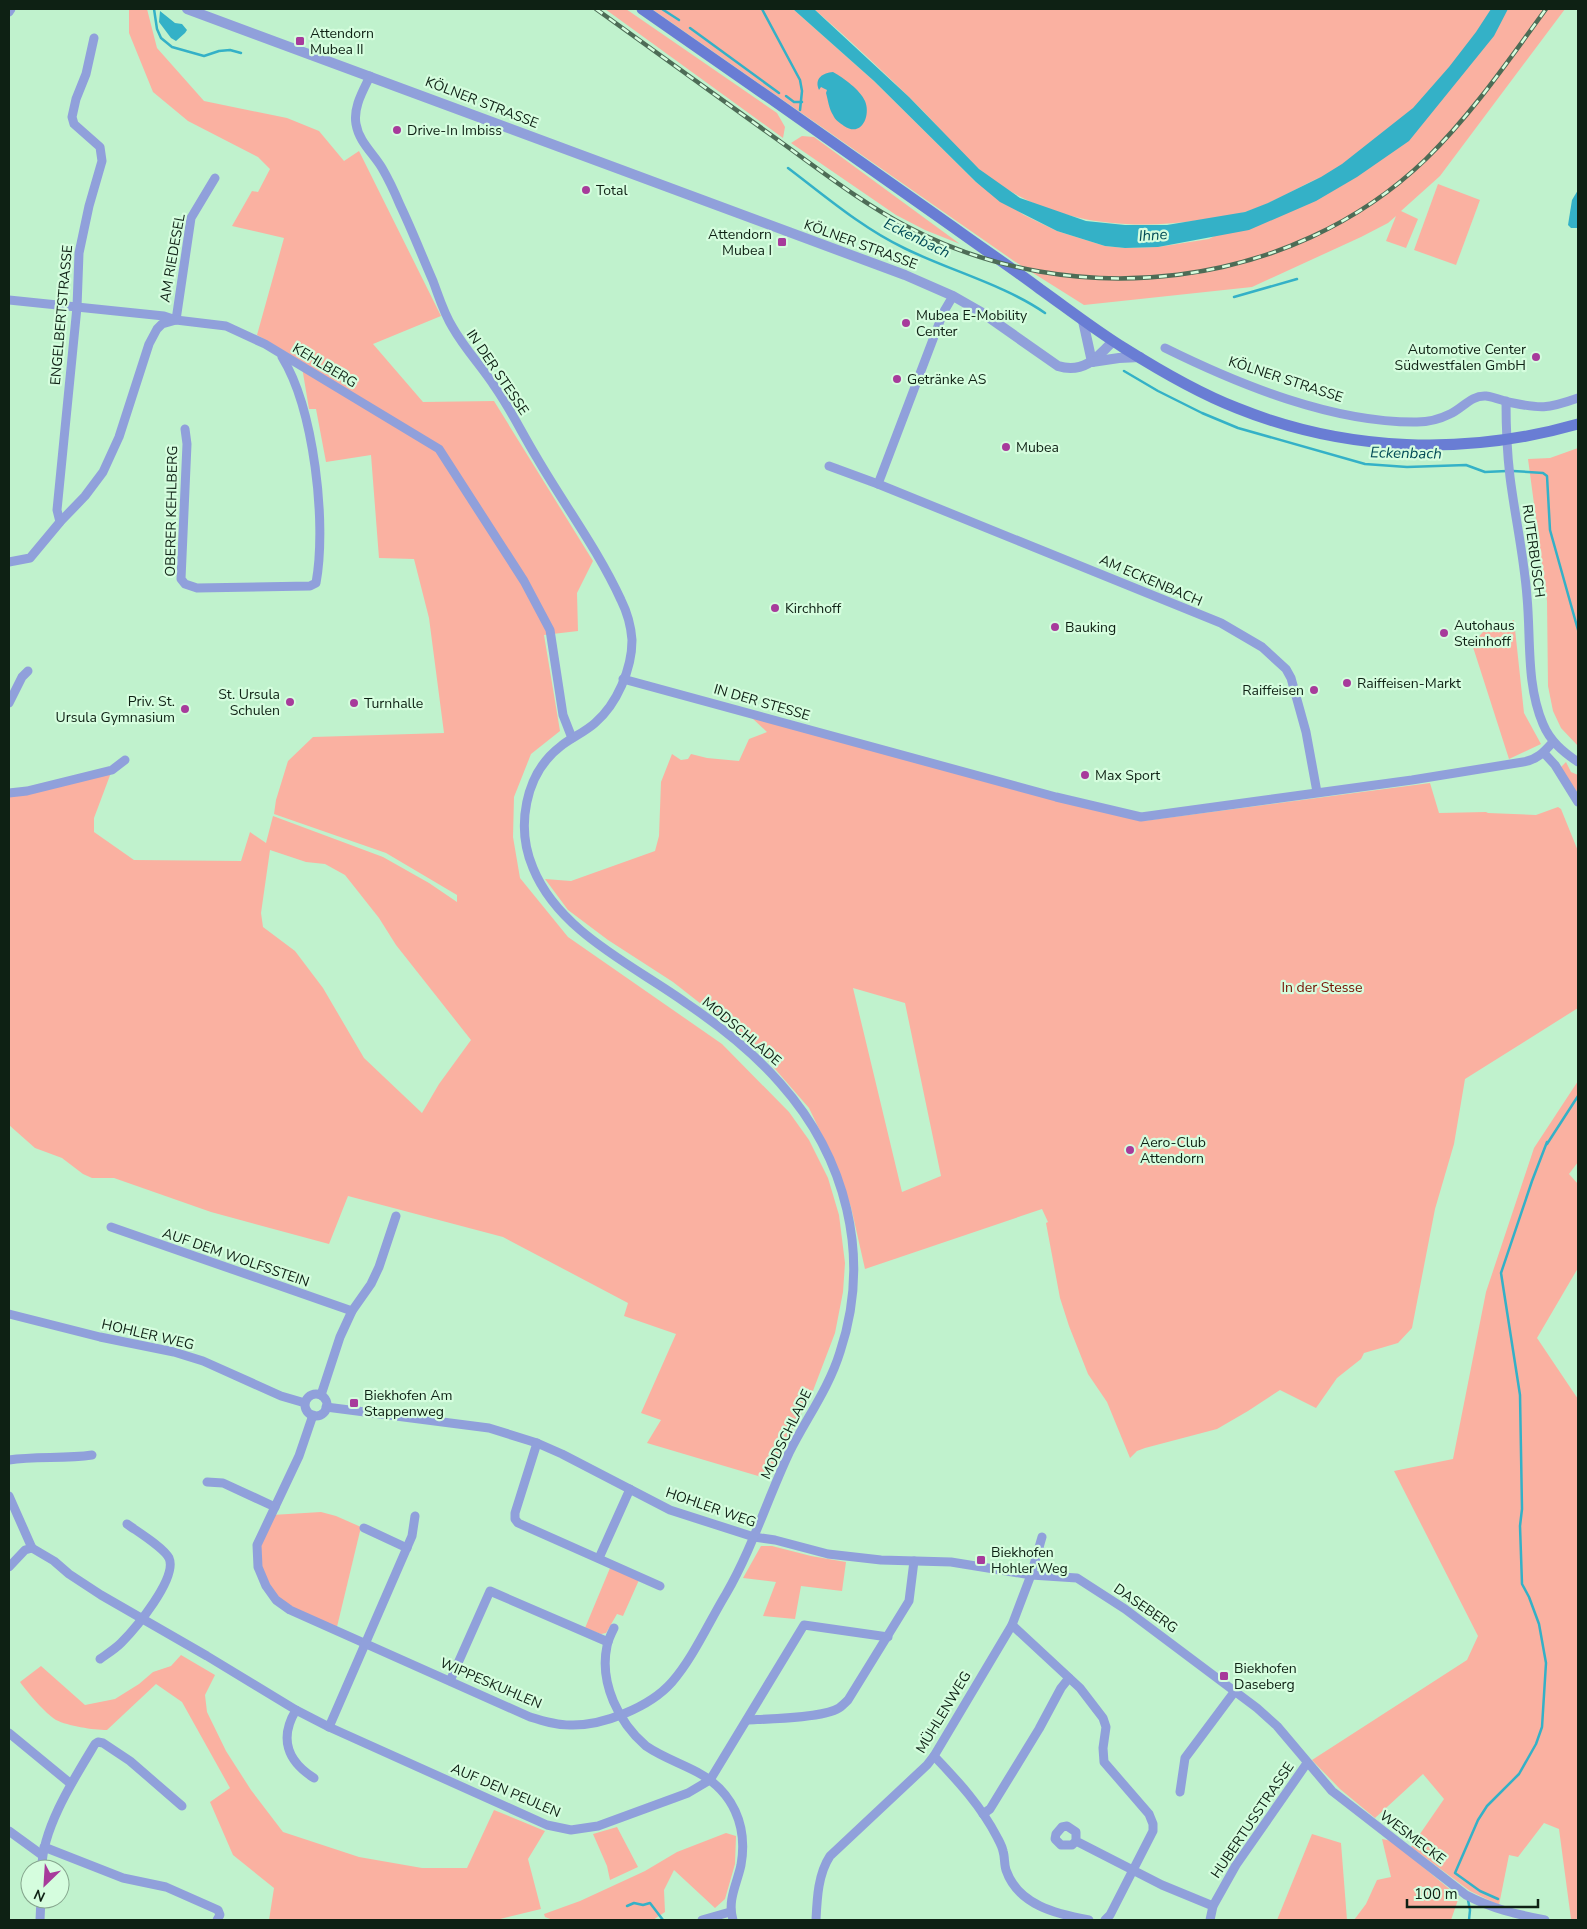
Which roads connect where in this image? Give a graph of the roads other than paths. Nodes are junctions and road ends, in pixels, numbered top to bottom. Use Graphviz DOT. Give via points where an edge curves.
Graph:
graph roads {
  1 [pos="11,9"];
  2 [pos="186,9"];
  3 [pos="642,9"];
  4 [pos="9,12"];
  5 [pos="94,38"];
  6 [pos="370,76"];
  7 [pos="216,178"];
  8 [pos="953,296"];
  9 [pos="9,300"];
  10 [pos="77,307"];
  11 [pos="176,320"];
  12 [pos="1083,321"];
  13 [pos="1112,341"];
  14 [pos="1165,348"];
  15 [pos="280,355"];
  16 [pos="1140,358"];
  17 [pos="1092,362"];
  18 [pos="1578,398"];
  19 [pos="1506,401"];
  20 [pos="1578,424"];
  21 [pos="184,429"];
  22 [pos="1508,440"];
  23 [pos="829,466"];
  24 [pos="878,484"];
  25 [pos="60,522"];
  26 [pos="9,562"];
  27 [pos="28,671"];
  28 [pos="623,679"];
  29 [pos="9,703"];
  30 [pos="572,738"];
  31 [pos="1553,742"];
  32 [pos="1544,752"];
  33 [pos="125,760"];
  34 [pos="1578,762"];
  35 [pos="1317,792"];
  36 [pos="9,793"];
  37 [pos="1578,802"];
  38 [pos="396,1216"];
  39 [pos="111,1227"];
  40 [pos="352,1311"];
  41 [pos="9,1314"];
  42 [pos="321,1395"];
  43 [pos="305,1403"];
  44 [pos="326,1407"];
  45 [pos="313,1415"];
  46 [pos="537,1443"];
  47 [pos="92,1455"];
  48 [pos="9,1460"];
  49 [pos="208,1482"];
  50 [pos="630,1489"];
  51 [pos="9,1496"];
  52 [pos="275,1507"];
  53 [pos="415,1516"];
  54 [pos="127,1524"];
  55 [pos="364,1528"];
  56 [pos="754,1537"];
  57 [pos="1042,1537"];
  58 [pos="32,1548"];
  59 [pos="407,1548"];
  60 [pos="599,1558"];
  61 [pos="914,1561"];
  62 [pos="9,1566"];
  63 [pos="1031,1575"];
  64 [pos="660,1586"];
  65 [pos="142,1618"];
  66 [pos="1012,1625"];
  67 [pos="614,1628"];
  68 [pos="888,1637"];
  69 [pos="608,1642"];
  70 [pos="365,1644"];
  71 [pos="100,1659"];
  72 [pos="1068,1678"];
  73 [pos="450,1681"];
  74 [pos="1235,1690"];
  75 [pos="296,1710"];
  76 [pos="619,1715"];
  77 [pos="748,1720"];
  78 [pos="329,1727"];
  79 [pos="9,1733"];
  80 [pos="934,1756"];
  81 [pos="1307,1763"];
  82 [pos="314,1778"];
  83 [pos="710,1780"];
  84 [pos="71,1784"];
  85 [pos="1180,1792"];
  86 [pos="182,1806"];
  87 [pos="983,1814"];
  88 [pos="9,1831"];
  89 [pos="1076,1841"];
  90 [pos="43,1851"];
  91 [pos="43,1859"];
  92 [pos="1133,1870"];
  93 [pos="1213,1906"];
  94 [pos="732,1916"];
  95 [pos="217,1920"];
  96 [pos="702,1920"];
  97 [pos="816,1920"];
  98 [pos="1089,1920"];
  99 [pos="1105,1920"];
  100 [pos="1210,1920"];
  101 [pos="1544,1920"];
  1 -- 4 [label="street"];
  2 -- 6 [label="street, KÖLNER STRASSE"];
  3 -- 12 [label="main road"];
  5 -- 10 [label="street, ENGELBERTSTRASSE" via="72,118 74,124 100,147 102,161 79,253"];
  6 -- 8 [label="street, KÖLNER STRASSE" via="905,275"];
  6 -- 28 [label="street, IN DER STESSE" via="354,116 357,131 381,166 402,207 449,322 506,404 603,564 623,604 632,638"];
  7 -- 11 [label="street, AM RIEDESEL" via="190,218"];
  8 -- 17 [label="street, KÖLNER STRASSE" via="1058,366 1078,368"];
  8 -- 24 [label="street" via="943,313"];
  9 -- 10 [label="street, KEHLBERG"];
  10 -- 11 [label="street, KEHLBERG"];
  10 -- 25 [label="street, ENGELBERTSTRASSE" via="58,510"];
  11 -- 15 [label="street, KEHLBERG" via="226,326 247,334"];
  11 -- 25 [label="street" via="162,324 153,335 120,437 103,472"];
  12 -- 13 [label="main road"];
  12 -- 17 [label="street"];
  13 -- 16 [label="main road"];
  13 -- 17 [label="street"];
  14 -- 19 [label="street, KÖLNER STRASSE" via="1206,368 1307,405 1366,418 1435,420 1451,414 1473,398 1486,396"];
  15 -- 21 [label="street, OBERER KEHLBERG" via="305,412 312,453 320,520 316,583 310,586 197,588 184,584 181,578 187,444"];
  15 -- 30 [label="street, KEHLBERG" via="439,449 447,459 524,581 550,630 563,715"];
  16 -- 17 [label="street, KÖLNER STRASSE"];
  16 -- 22 [label="main road" via="1236,408 1322,434 1394,445 1445,446"];
  18 -- 19 [label="street, KÖLNER STRASSE" via="1543,408"];
  19 -- 22 [label="street"];
  20 -- 22 [label="main road" via="1546,434"];
  22 -- 31 [label="street, RUTERBUSCH" via="1524,568 1534,690 1543,725"];
  23 -- 24 [label="street, AM ECKENBACH"];
  24 -- 35 [label="street, AM ECKENBACH" via="1221,623 1262,647 1280,662 1291,678 1306,732"];
  25 -- 26 [label="street" via="30,558"];
  27 -- 29 [label="street"];
  28 -- 30 [label="street, MODSCHLADE" via="607,710 595,723"];
  28 -- 35 [label="street, IN DER STESSE" via="1134,816 1147,817"];
  30 -- 56 [label="street, MODSCHLADE" via="551,755 534,781 526,807 528,855 539,882 580,929 707,1018 755,1057 779,1082 815,1129 840,1183 849,1214 854,1248 853,1292 840,1354 789,1453"];
  31 -- 32 [label="street, IN DER STESSE"];
  31 -- 34 [label="street, RUTERBUSCH"];
  32 -- 35 [label="street, IN DER STESSE" via="1531,761 1493,768"];
  32 -- 37 [label="street"];
  33 -- 36 [label="street" via="112,770"];
  38 -- 40 [label="street" via="379,1267"];
  39 -- 40 [label="street, AUF DEM WOLFSSTEIN"];
  40 -- 42 [label="street"];
  41 -- 43 [label="street, HOHLER WEG" via="174,1352"];
  42 -- 43 [label="street" via="311,1395"];
  42 -- 44 [label="street" via="326,1400"];
  43 -- 45 [label="street"];
  44 -- 45 [label="street" via="320,1415"];
  44 -- 46 [label="street, HOHLER WEG" via="489,1428"];
  45 -- 52 [label="street, WIPPESKUHLEN" via="299,1456"];
  46 -- 50 [label="street, HOHLER WEG"];
  46 -- 60 [label="street" via="515,1518 518,1523"];
  47 -- 48 [label="street"];
  49 -- 52 [label="street" via="223,1483"];
  50 -- 56 [label="street, HOHLER WEG" via="670,1510"];
  50 -- 60 [label="street"];
  51 -- 58 [label="street"];
  52 -- 70 [label="street, WIPPESKUHLEN" via="257,1545 258,1567 266,1586 276,1600 290,1610"];
  53 -- 59 [label="street"];
  54 -- 65 [label="street" via="169,1559 166,1583"];
  55 -- 59 [label="street"];
  56 -- 61 [label="street, HOHLER WEG" via="828,1554"];
  56 -- 76 [label="street, WIPPESKUHLEN" via="743,1564 679,1673 657,1696"];
  57 -- 63 [label="street"];
  58 -- 62 [label="street" via="25,1550"];
  58 -- 65 [label="street, AUF DEN PEULEN" via="101,1595"];
  59 -- 70 [label="street"];
  60 -- 64 [label="street"];
  61 -- 63 [label="street, HOHLER WEG" via="951,1562"];
  61 -- 68 [label="street" via="909,1601"];
  63 -- 66 [label="street, MÜHLENWEG"];
  63 -- 74 [label="street, DASEBERG" via="1070,1577 1084,1582"];
  65 -- 71 [label="street" via="120,1644"];
  65 -- 75 [label="street, AUF DEN PEULEN"];
  66 -- 72 [label="street"];
  66 -- 80 [label="street, MÜHLENWEG"];
  67 -- 69 [label="street"];
  68 -- 77 [label="street" via="848,1700 838,1709 782,1719"];
  68 -- 77 [label="street" via="804,1625"];
  69 -- 73 [label="street" via="490,1591"];
  69 -- 76 [label="street" via="606,1671"];
  70 -- 73 [label="street, WIPPESKUHLEN"];
  70 -- 78 [label="street"];
  72 -- 87 [label="street" via="990,1809"];
  72 -- 92 [label="street" via="1080,1688 1105,1723 1104,1762 1149,1814 1153,1824"];
  73 -- 76 [label="street, WIPPESKUHLEN" via="530,1717 552,1723 588,1724"];
  74 -- 81 [label="street, DASEBERG" via="1277,1726"];
  74 -- 85 [label="street" via="1185,1758"];
  75 -- 78 [label="street, AUF DEN PEULEN"];
  75 -- 82 [label="street" via="287,1730 290,1755 303,1771"];
  76 -- 83 [label="street" via="646,1746"];
  77 -- 83 [label="street"];
  78 -- 83 [label="street, AUF DEN PEULEN" via="547,1826 571,1830 598,1826 688,1793"];
  79 -- 84 [label="street"];
  80 -- 87 [label="street"];
  80 -- 97 [label="street, MÜHLENWEG" via="830,1856 825,1863"];
  81 -- 93 [label="street, HUBERTUSSTRASSE" via="1236,1865"];
  81 -- 101 [label="street, WESMECKE" via="1332,1791 1466,1895 1506,1912"];
  83 -- 94 [label="street" via="730,1801 742,1833 741,1864 730,1902"];
  84 -- 86 [label="street" via="98,1742 143,1771"];
  84 -- 90 [label="street"];
  87 -- 98 [label="street" via="1003,1850 1011,1882 1022,1895 1052,1912"];
  88 -- 90 [label="street"];
  89 -- 92 [label="street"];
  90 -- 91 [label="street"];
  90 -- 95 [label="street" via="123,1878 166,1887 218,1910"];
  92 -- 93 [label="street"];
  92 -- 99 [label="street"];
  93 -- 100 [label="street, HUBERTUSSTRASSE"];
  94 -- 96 [label="street"];
}
